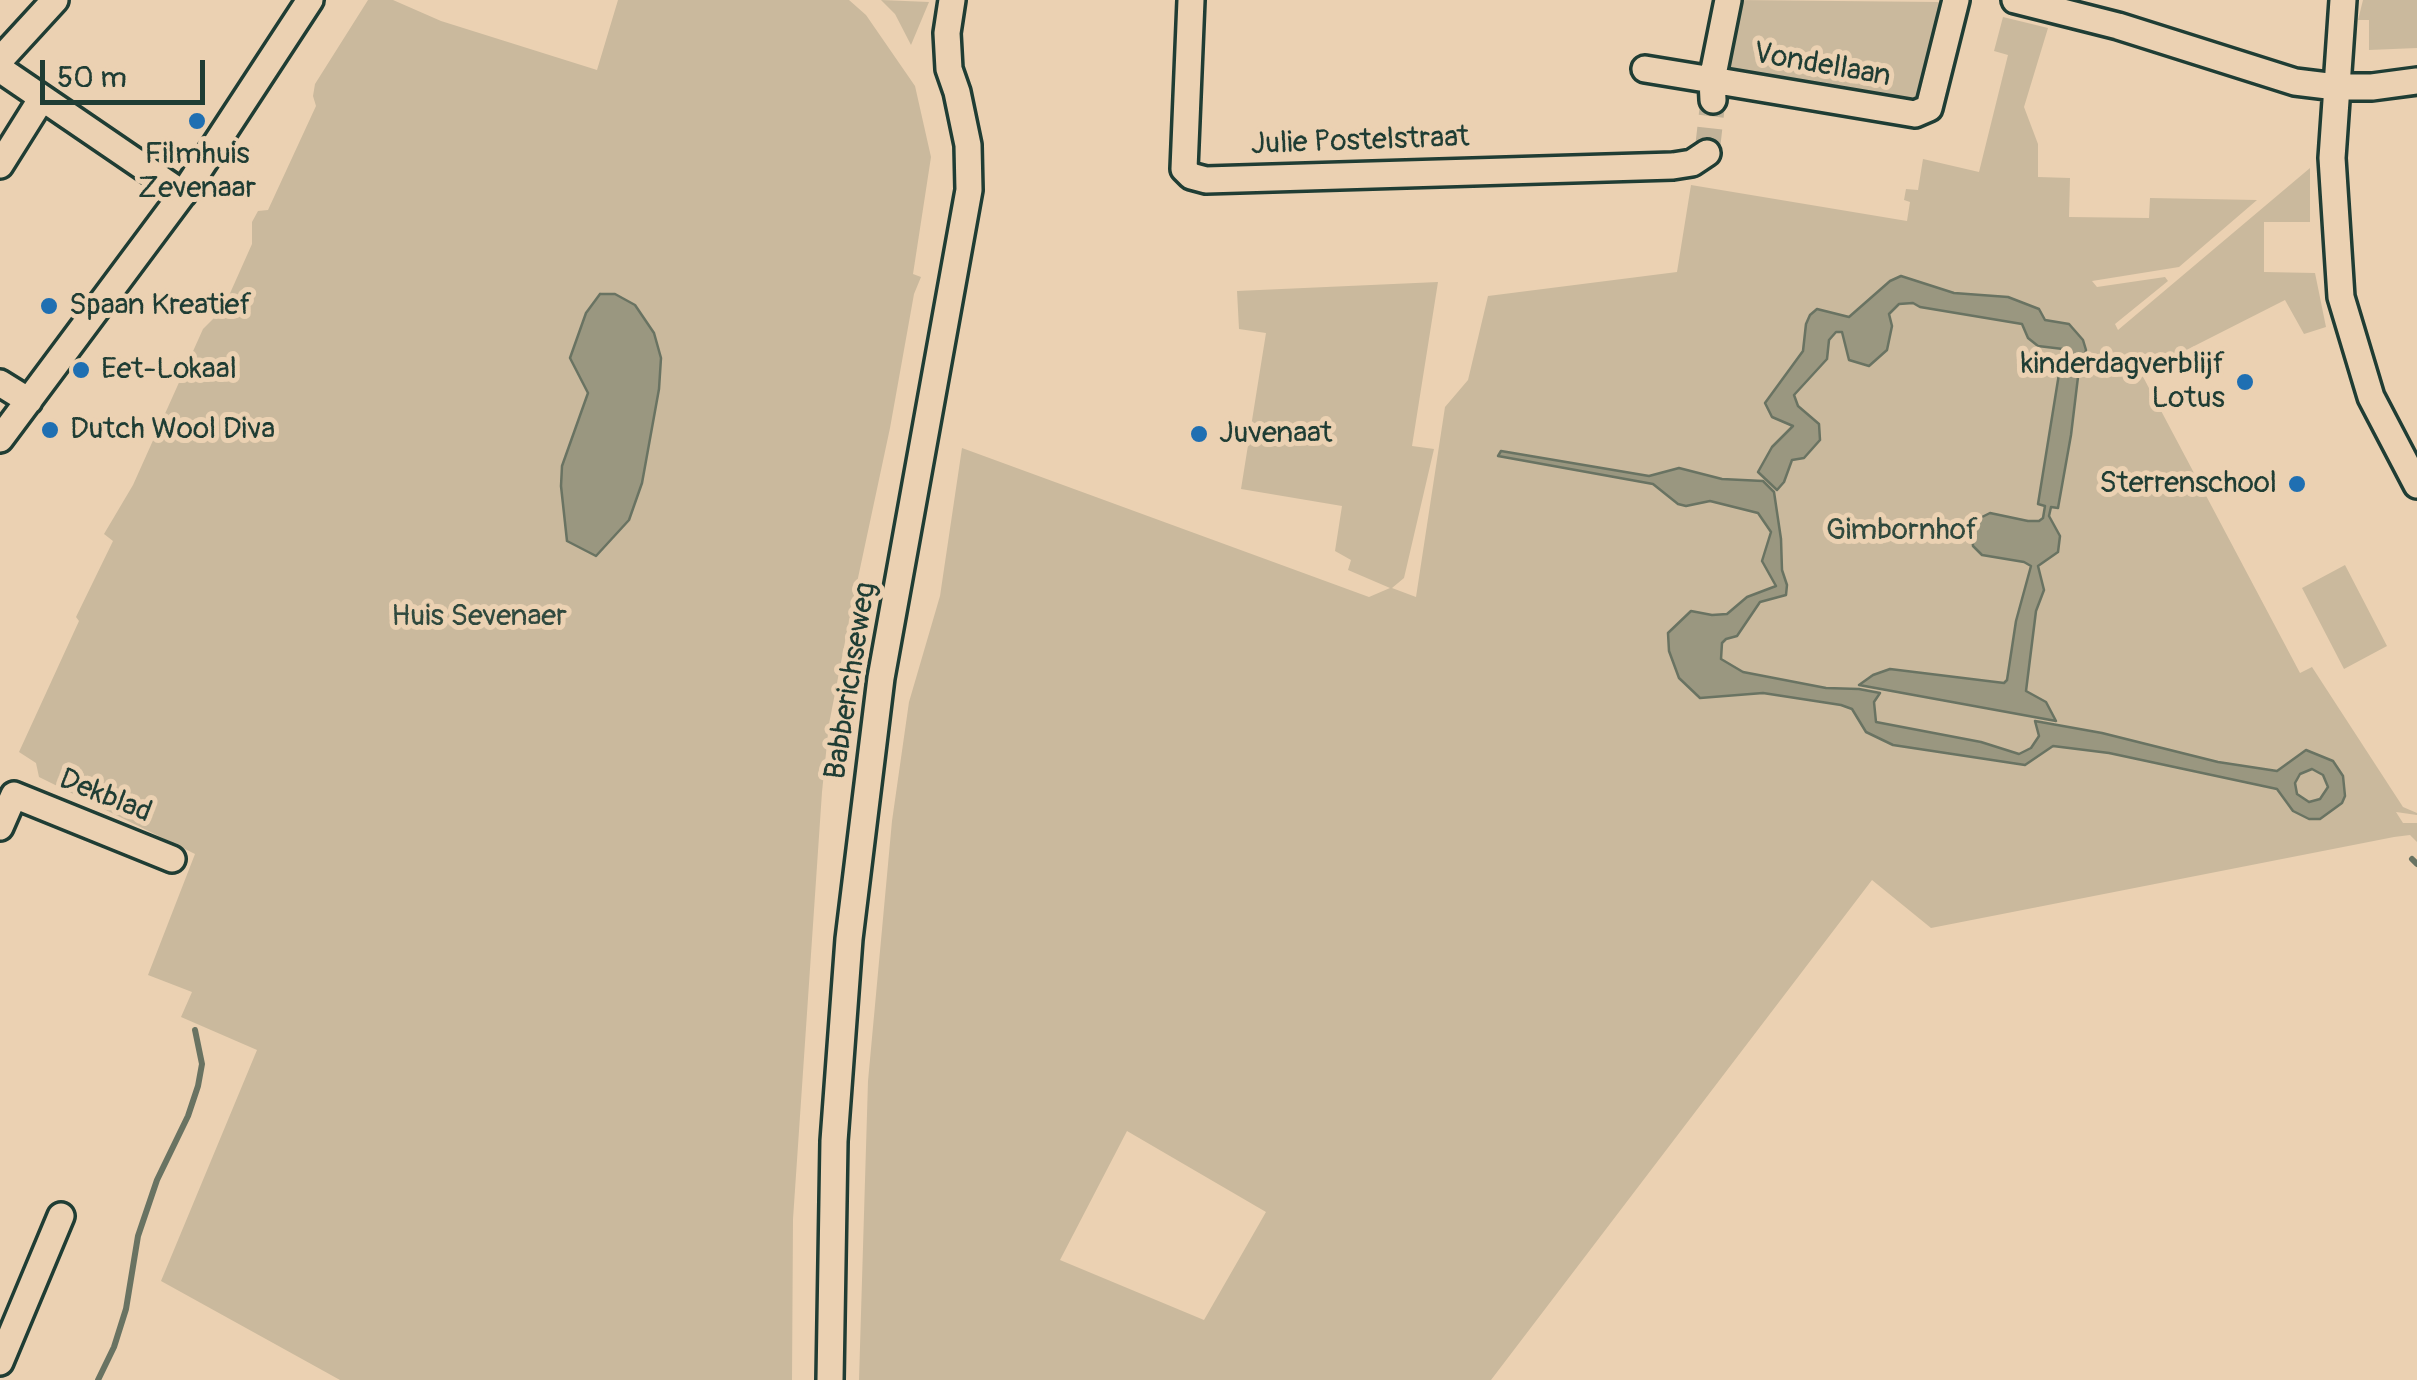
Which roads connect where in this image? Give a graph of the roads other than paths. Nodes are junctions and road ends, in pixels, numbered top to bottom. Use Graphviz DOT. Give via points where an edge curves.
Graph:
graph roads {
  1 [pos="54,0"];
  2 [pos="310,0"];
  3 [pos="1191,0"];
  4 [pos="1728,0"];
  5 [pos="1956,0"];
  6 [pos="2343,0"];
  7 [pos="950,1"];
  8 [pos="2032,2"];
  9 [pos="0,60"];
  10 [pos="1645,68"];
  11 [pos="0,70"];
  12 [pos="2417,81"];
  13 [pos="2336,87"];
  14 [pos="1713,90"];
  15 [pos="42,98"];
  16 [pos="1707,154"];
  17 [pos="0,165"];
  18 [pos="183,194"];
  19 [pos="0,383"];
  20 [pos="29,401"];
  21 [pos="0,438"];
  22 [pos="2417,486"];
  23 [pos="0,828"];
  24 [pos="172,859"];
  25 [pos="61,1216"];
  26 [pos="0,1362"];
  27 [pos="830,1380"];
  1 -- 9 [label="street"];
  2 -- 18 [label="street"];
  3 -- 16 [label="street, Julie Postelstraat" via="1184,169 1191,176 1673,166"];
  4 -- 14 [label="street, Vondellaan"];
  5 -- 14 [label="street, Vondellaan" via="1929,108 1915,114"];
  6 -- 13 [label="street"];
  7 -- 27 [label="street, Babberichseweg" via="949,69 968,145 969,190 881,678 849,939 834,1141"];
  8 -- 13 [label="street" via="2295,82"];
  10 -- 14 [label="street, Vondellaan"];
  11 -- 15 [label="street"];
  12 -- 13 [label="street"];
  13 -- 22 [label="street" via="2332,158 2340,297 2371,397"];
  15 -- 17 [label="street"];
  15 -- 18 [label="street"];
  18 -- 20 [label="street"];
  19 -- 20 [label="street"];
  20 -- 21 [label="street"];
  23 -- 24 [label="street, Dekblad" via="14,795"];
  25 -- 26 [label="street"];
}
